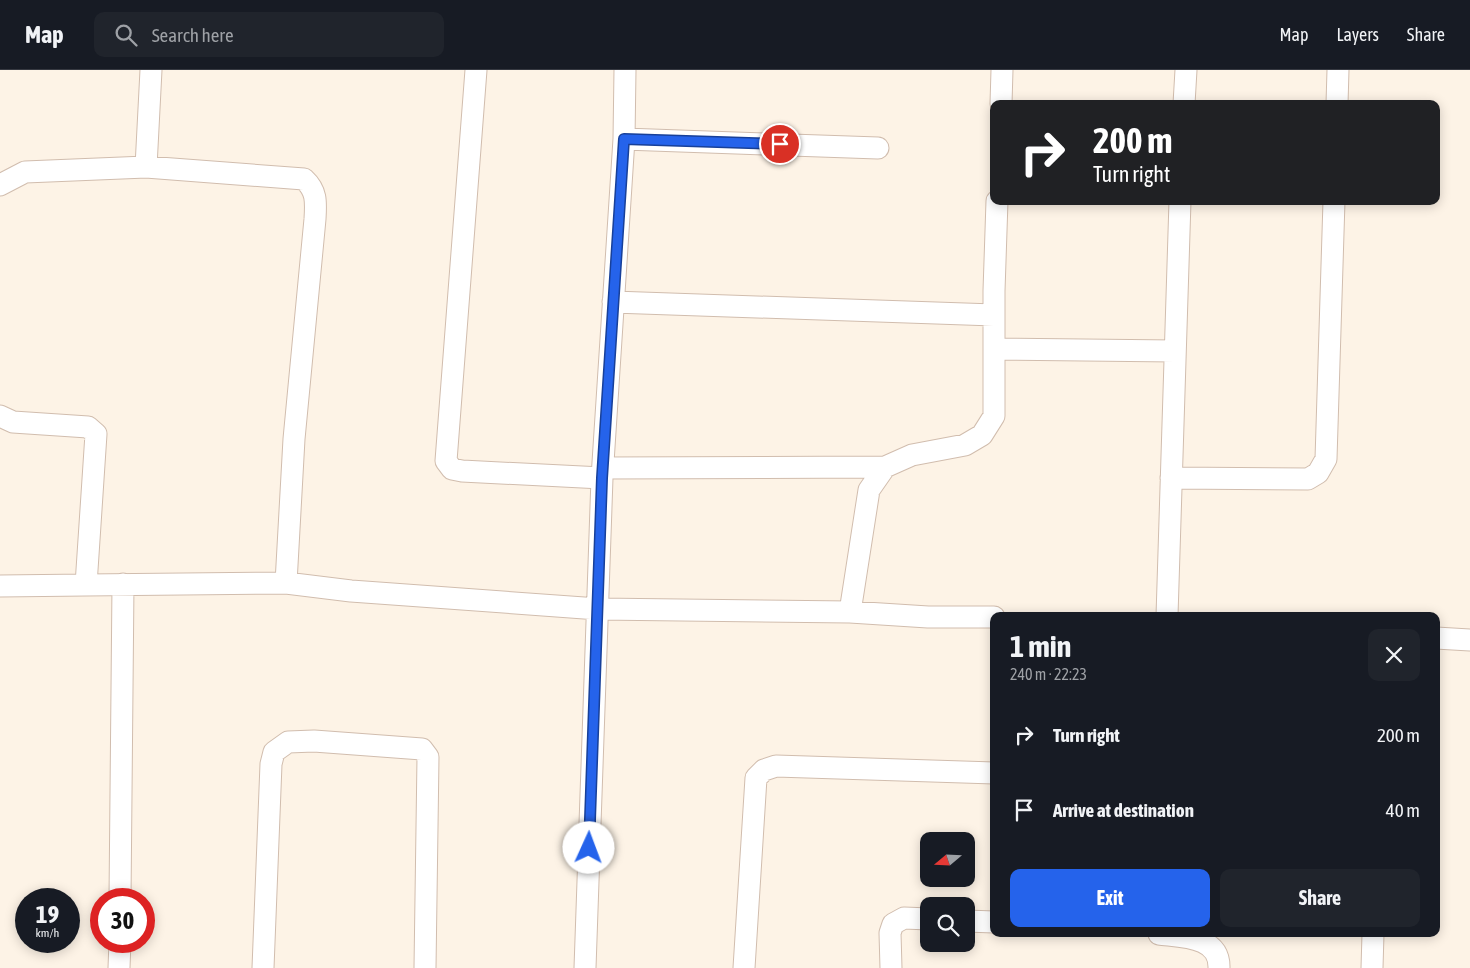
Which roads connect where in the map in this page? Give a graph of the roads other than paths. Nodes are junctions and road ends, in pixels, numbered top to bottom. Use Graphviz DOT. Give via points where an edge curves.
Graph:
graph roads {
  1 [pos="151,70"];
  2 [pos="476,70"];
  3 [pos="625,70"];
  4 [pos="1002,70"];
  5 [pos="1186,70"];
  6 [pos="1338,70"];
  7 [pos="1001,100"];
  8 [pos="1184,100"];
  9 [pos="1337,100"];
  10 [pos="624,139"];
  11 [pos="878,148"];
  12 [pos="146,167"];
  13 [pos="0,184"];
  14 [pos="997,205"];
  15 [pos="1180,205"];
  16 [pos="1334,205"];
  17 [pos="613,302"];
  18 [pos="994,315"];
  19 [pos="994,349"];
  20 [pos="1175,351"];
  21 [pos="0,416"];
  22 [pos="885,467"];
  23 [pos="602,473"];
  24 [pos="1171,478"];
  25 [pos="286,583"];
  26 [pos="86,584"];
  27 [pos="123,584"];
  28 [pos="0,586"];
  29 [pos="598,609"];
  30 [pos="850,612"];
  31 [pos="1167,612"];
  32 [pos="990,617"];
  33 [pos="1440,638"];
  34 [pos="1470,640"];
  35 [pos="990,772"];
  36 [pos="120,888"];
  37 [pos="920,919"];
  38 [pos="975,921"];
  39 [pos="990,922"];
  40 [pos="1180,937"];
  41 [pos="1373,937"];
  42 [pos="120,953"];
  43 [pos="119,968"];
  44 [pos="263,968"];
  45 [pos="425,968"];
  46 [pos="585,968"];
  47 [pos="744,968"];
  48 [pos="891,968"];
  49 [pos="1219,968"];
  50 [pos="1372,968"];
  1 -- 12 [label="street"];
  2 -- 23 [label="street" via="446,461 452,469 462,471"];
  3 -- 10 [label="street"];
  4 -- 7 [label="street"];
  5 -- 8 [label="street"];
  6 -- 9 [label="street"];
  10 -- 11 [label="street"];
  10 -- 17 [label="street"];
  12 -- 13 [label="street" via="25,172"];
  12 -- 25 [label="street" via="304,179 316,198 294,439"];
  14 -- 18 [label="street"];
  15 -- 20 [label="street"];
  16 -- 24 [label="street" via="1326,459 1318,473 1308,479"];
  17 -- 18 [label="street"];
  17 -- 23 [label="street"];
  18 -- 19 [label="street"];
  19 -- 20 [label="street"];
  19 -- 22 [label="street" via="994,416 982,435 965,446 912,455"];
  20 -- 24 [label="street"];
  21 -- 26 [label="street" via="13,422 88,427 96,434"];
  22 -- 23 [label="street"];
  22 -- 30 [label="street" via="869,490"];
  23 -- 29 [label="street"];
  24 -- 31 [label="street"];
  25 -- 27 [label="street"];
  25 -- 29 [label="street" via="351,591"];
  26 -- 27 [label="street"];
  26 -- 28 [label="street"];
  27 -- 36 [label="street"];
  29 -- 30 [label="street"];
  29 -- 46 [label="street"];
  30 -- 32 [label="street"];
  33 -- 34 [label="street"];
  35 -- 47 [label="street" via="776,766 764,770 756,778"];
  37 -- 48 [label="street" via="904,918 893,924 890,932"];
  38 -- 39 [label="street"];
  40 -- 49 [label="street" via="1200,940 1212,948 1219,958"];
  41 -- 50 [label="street"];
  42 -- 43 [label="street"];
  44 -- 45 [label="street" via="271,764 274,752 288,742 314,741 422,749 428,757"];
}
